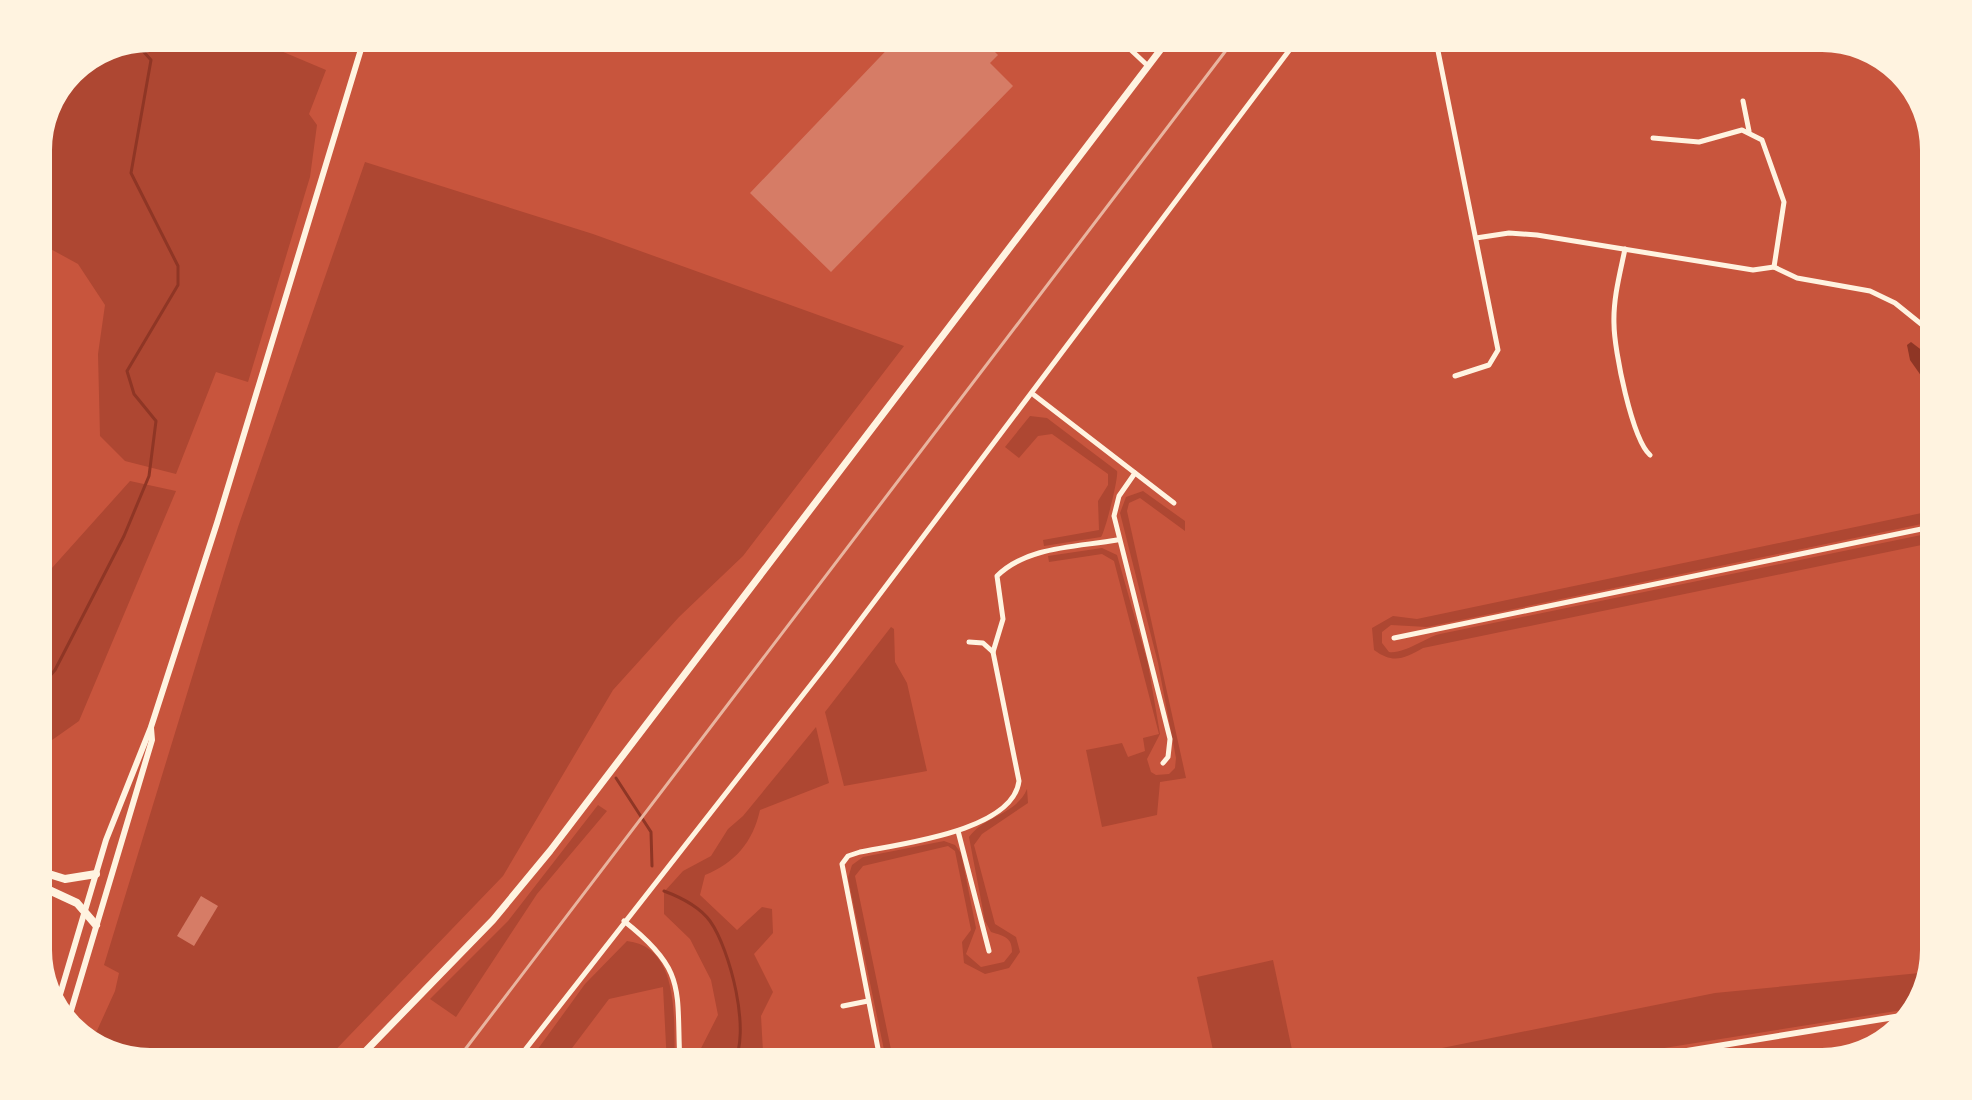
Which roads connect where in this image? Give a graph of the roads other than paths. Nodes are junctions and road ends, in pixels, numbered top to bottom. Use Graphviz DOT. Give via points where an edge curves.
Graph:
graph roads {
  1 [pos="361,50"];
  2 [pos="1131,50"];
  3 [pos="1160,50"];
  4 [pos="1290,50"];
  5 [pos="1438,50"];
  6 [pos="1148,66"];
  7 [pos="1743,101"];
  8 [pos="1749,131"];
  9 [pos="1653,138"];
  10 [pos="1476,238"];
  11 [pos="1625,249"];
  12 [pos="1774,267"];
  13 [pos="1922,325"];
  14 [pos="1455,376"];
  15 [pos="1034,395"];
  16 [pos="1650,455"];
  17 [pos="1135,473"];
  18 [pos="1174,503"];
  19 [pos="1922,529"];
  20 [pos="1117,540"];
  21 [pos="1394,638"];
  22 [pos="969,642"];
  23 [pos="993,652"];
  24 [pos="151,727"];
  25 [pos="1163,763"];
  26 [pos="958,831"];
  27 [pos="50,874"];
  28 [pos="96,874"];
  29 [pos="50,891"];
  30 [pos="85,909"];
  31 [pos="624,921"];
  32 [pos="96,925"];
  33 [pos="989,951"];
  34 [pos="60,994"];
  35 [pos="868,1001"];
  36 [pos="843,1006"];
  37 [pos="70,1010"];
  38 [pos="1896,1017"];
  39 [pos="367,1050"];
  40 [pos="525,1050"];
  41 [pos="679,1050"];
  42 [pos="878,1050"];
  43 [pos="1693,1050"];
  1 -- 24 [label="main road"];
  2 -- 6 [label="street"];
  3 -- 6 [label="main road"];
  4 -- 15 [label="street"];
  5 -- 10 [label="street"];
  6 -- 39 [label="main road" via="605,779 493,920"];
  7 -- 8 [label="street"];
  8 -- 9 [label="street" via="1699,142"];
  8 -- 12 [label="street" via="1767,148 1784,202"];
  10 -- 11 [label="street" via="1521,233"];
  10 -- 14 [label="street" via="1498,350 1489,365"];
  11 -- 12 [label="street" via="1753,270"];
  11 -- 16 [label="street" via="1614,332 1638,437"];
  12 -- 13 [label="street" via="1797,278 1885,296"];
  15 -- 17 [label="street"];
  15 -- 31 [label="street"];
  17 -- 18 [label="street"];
  17 -- 20 [label="street" via="1116,502"];
  19 -- 21 [label="street"];
  20 -- 23 [label="street" via="1045,550 1005,568 997,576 1003,619"];
  20 -- 25 [label="street" via="1170,739"];
  22 -- 23 [label="street" via="983,643"];
  23 -- 26 [label="street" via="1019,788 1007,805"];
  24 -- 28 [label="main road"];
  24 -- 32 [label="main road" via="152,740"];
  26 -- 33 [label="street"];
  26 -- 35 [label="street" via="844,860 841,874"];
  27 -- 28 [label="highway" via="65,879"];
  28 -- 30 [label="main road"];
  29 -- 30 [label="highway"];
  30 -- 32 [label="highway"];
  30 -- 34 [label="main road"];
  31 -- 40 [label="street"];
  31 -- 41 [label="street" via="670,966"];
  32 -- 37 [label="main road"];
  35 -- 36 [label="street"];
  35 -- 42 [label="street"];
  38 -- 43 [label="main road"];
}
